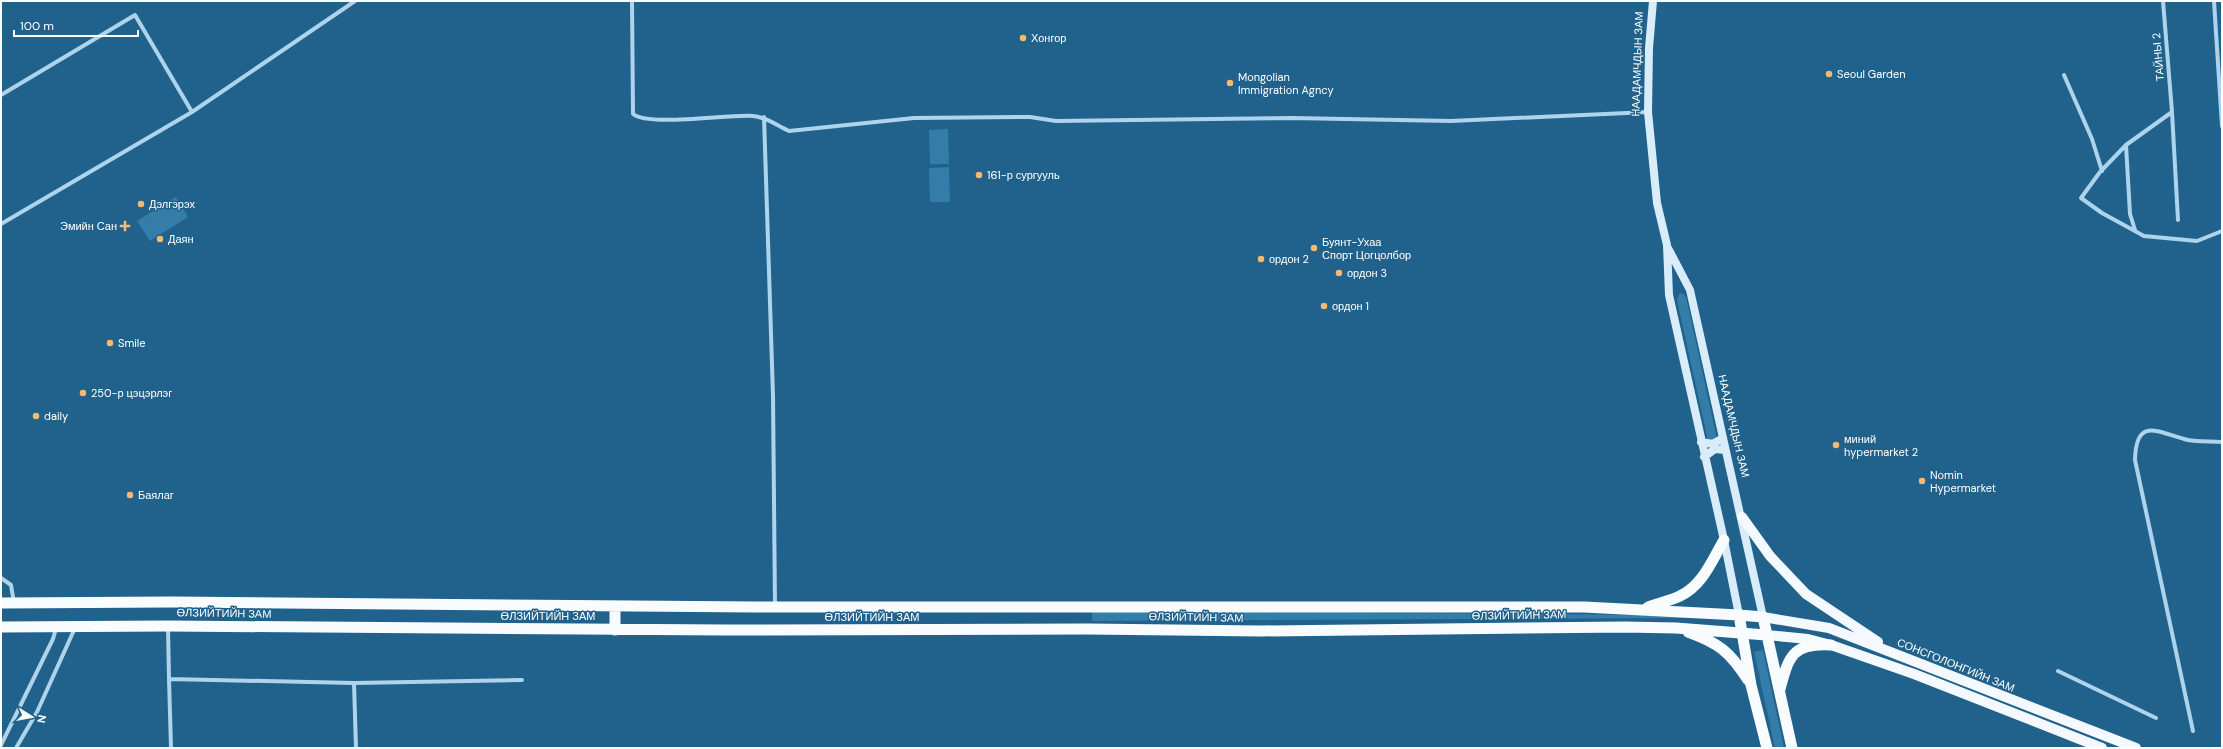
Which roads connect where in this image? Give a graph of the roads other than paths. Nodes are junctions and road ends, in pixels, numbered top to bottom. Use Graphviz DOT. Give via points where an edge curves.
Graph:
graph roads {
  1 [pos="356,1"];
  2 [pos="632,1"];
  3 [pos="1653,1"];
  4 [pos="2162,1"];
  5 [pos="2214,1"];
  6 [pos="2064,75"];
  7 [pos="1,95"];
  8 [pos="192,112"];
  9 [pos="1648,112"];
  10 [pos="2172,112"];
  11 [pos="764,117"];
  12 [pos="2222,126"];
  13 [pos="2126,145"];
  14 [pos="2102,171"];
  15 [pos="2178,220"];
  16 [pos="1,224"];
  17 [pos="2135,230"];
  18 [pos="2222,231"];
  19 [pos="1667,245"];
  20 [pos="1723,438"];
  21 [pos="1701,442"];
  22 [pos="2222,442"];
  23 [pos="1726,450"];
  24 [pos="1704,457"];
  25 [pos="1742,517"];
  26 [pos="1724,540"];
  27 [pos="1,578"];
  28 [pos="1,603"];
  29 [pos="14,603"];
  30 [pos="615,606"];
  31 [pos="775,606"];
  32 [pos="1641,609"];
  33 [pos="1739,615"];
  34 [pos="1763,617"];
  35 [pos="168,626"];
  36 [pos="1,627"];
  37 [pos="56,627"];
  38 [pos="75,627"];
  39 [pos="1676,628"];
  40 [pos="615,630"];
  41 [pos="1742,632"];
  42 [pos="1766,634"];
  43 [pos="1831,645"];
  44 [pos="1895,653"];
  45 [pos="2058,671"];
  46 [pos="169,679"];
  47 [pos="522,680"];
  48 [pos="354,683"];
  49 [pos="1751,685"];
  50 [pos="1779,692"];
  51 [pos="2156,718"];
  52 [pos="2193,731"];
  53 [pos="1,746"];
  54 [pos="16,748"];
  55 [pos="171,748"];
  56 [pos="356,748"];
  57 [pos="1767,748"];
  58 [pos="1792,748"];
  59 [pos="2102,748"];
  60 [pos="2136,748"];
  1 -- 8 [label="street"];
  2 -- 11 [label="street" via="633,114 646,118 690,120 738,116"];
  3 -- 9 [label="main road, НААДАМЧДЫН ЗАМ"];
  4 -- 10 [label="street, ТАЙНЫ 2"];
  5 -- 12 [label="street"];
  6 -- 14 [label="street" via="2092,139"];
  7 -- 8 [label="street" via="135,15"];
  8 -- 16 [label="street"];
  9 -- 11 [label="street" via="1451,121 1292,118 1056,121 1030,117 914,118 789,132"];
  9 -- 19 [label="main road, НААДАМЧДЫН ЗАМ" via="1657,203"];
  10 -- 13 [label="street"];
  10 -- 15 [label="street, ТАЙНЫ 2"];
  11 -- 31 [label="street" via="773,396"];
  13 -- 14 [label="street"];
  13 -- 17 [label="street" via="2130,214"];
  14 -- 17 [label="street" via="2081,198 2102,213"];
  17 -- 18 [label="street" via="2144,236 2197,241"];
  19 -- 20 [label="main road, НААДАМЧДЫН ЗАМ" via="1690,290"];
  19 -- 21 [label="main road, НААДАМЧДЫН ЗАМ" via="1669,295"];
  20 -- 21 [label="main road" via="1713,444"];
  20 -- 23 [label="main road, НААДАМЧДЫН ЗАМ"];
  21 -- 24 [label="main road, НААДАМЧДЫН ЗАМ"];
  22 -- 52 [label="street" via="2190,440 2151,430 2139,437 2135,452"];
  23 -- 24 [label="main road" via="1715,449"];
  23 -- 25 [label="main road, НААДАМЧДЫН ЗАМ"];
  24 -- 26 [label="main road, НААДАМЧДЫН ЗАМ"];
  25 -- 34 [label="main road, НААДАМЧДЫН ЗАМ"];
  25 -- 44 [label="main road" via="1770,556 1806,594"];
  26 -- 32 [label="highway" via="1707,571 1695,586 1681,596"];
  26 -- 33 [label="main road, НААДАМЧДЫН ЗАМ"];
  27 -- 29 [label="street" via="11,585"];
  28 -- 29 [label="highway, ӨЛЗИЙТИЙН ЗАМ"];
  29 -- 30 [label="highway, ӨЛЗИЙТИЙН ЗАМ"];
  30 -- 31 [label="highway, ӨЛЗИЙТИЙН ЗАМ"];
  30 -- 40 [label="highway"];
  31 -- 32 [label="highway, ӨЛЗИЙТИЙН ЗАМ" via="1156,605"];
  32 -- 33 [label="highway, ӨЛЗИЙТИЙН ЗАМ"];
  33 -- 34 [label="highway, ӨЛЗИЙТИЙН ЗАМ"];
  33 -- 41 [label="highway"];
  34 -- 42 [label="highway"];
  34 -- 44 [label="main road, СОНСГОЛОНГИЙН ЗАМ" via="1829,628"];
  35 -- 38 [label="highway, ӨЛЗИЙТИЙН ЗАМ"];
  35 -- 40 [label="highway, ӨЛЗИЙТИЙН ЗАМ"];
  35 -- 46 [label="street"];
  36 -- 37 [label="highway, ӨЛЗИЙТИЙН ЗАМ"];
  37 -- 38 [label="highway, ӨЛЗИЙТИЙН ЗАМ"];
  37 -- 53 [label="street" via="53,639"];
  38 -- 54 [label="street" via="40,706"];
  39 -- 40 [label="highway, ӨЛЗИЙТИЙН ЗАМ" via="1260,631"];
  39 -- 41 [label="highway, ӨЛЗИЙТИЙН ЗАМ"];
  39 -- 49 [label="highway" via="1711,640 1724,649"];
  41 -- 42 [label="highway, ӨЛЗИЙТИЙН ЗАМ"];
  41 -- 49 [label="highway"];
  42 -- 43 [label="main road" via="1808,639"];
  42 -- 50 [label="highway"];
  43 -- 50 [label="highway" via="1812,644 1801,648 1792,656"];
  43 -- 59 [label="main road" via="1914,674"];
  44 -- 60 [label="main road, СОНСГОЛОНГИЙН ЗАМ"];
  45 -- 51 [label="street"];
  46 -- 48 [label="street"];
  46 -- 55 [label="street"];
  47 -- 48 [label="street"];
  48 -- 56 [label="street"];
  49 -- 57 [label="highway"];
  50 -- 58 [label="highway"];
}
